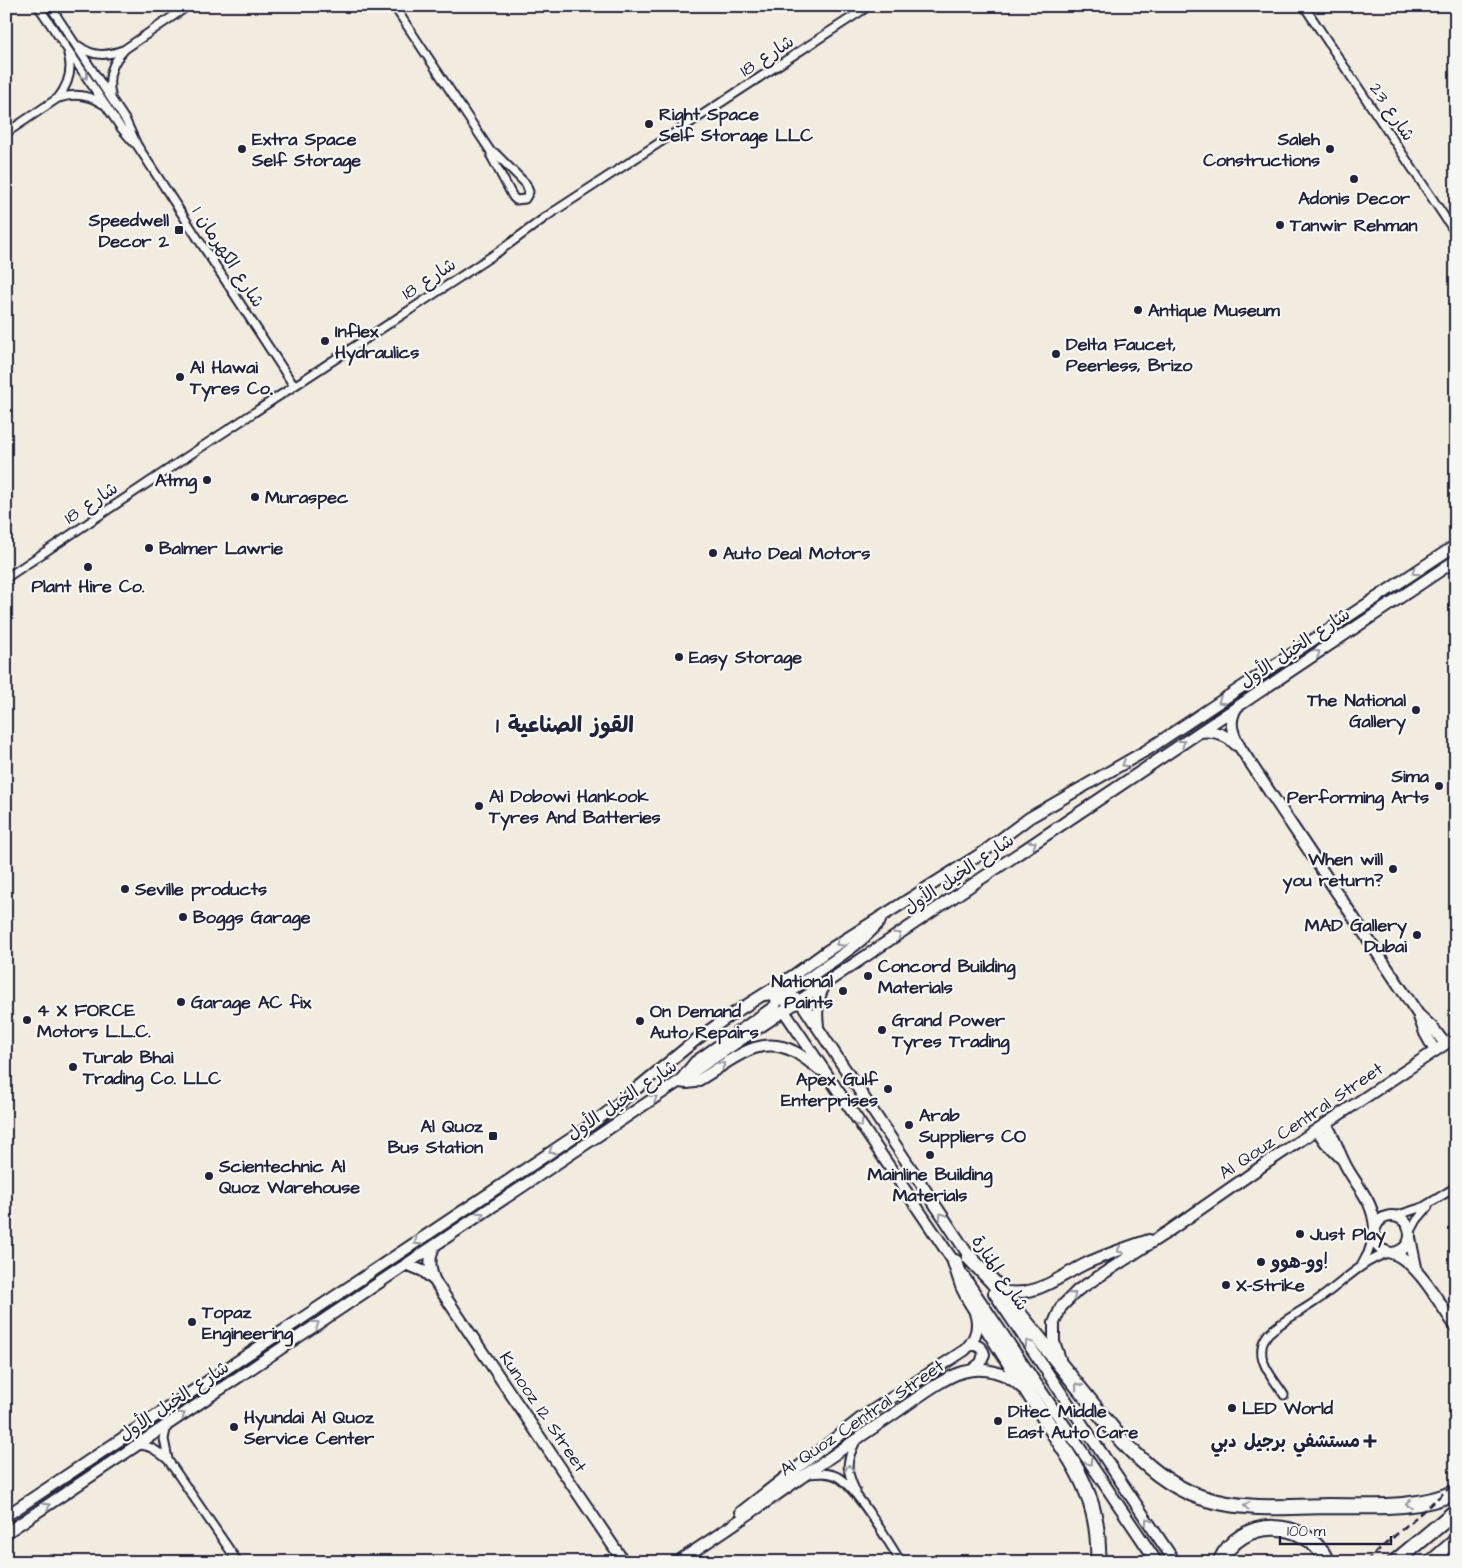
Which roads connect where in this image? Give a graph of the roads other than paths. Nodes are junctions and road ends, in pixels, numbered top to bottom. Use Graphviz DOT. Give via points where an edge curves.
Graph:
graph roads {
  1 [pos="38,6"];
  2 [pos="50,6"];
  3 [pos="188,6"];
  4 [pos="394,6"];
  5 [pos="869,6"];
  6 [pos="1304,6"];
  7 [pos="73,41"];
  8 [pos="62,43"];
  9 [pos="125,49"];
  10 [pos="58,98"];
  11 [pos="111,99"];
  12 [pos="106,106"];
  13 [pos="6,133"];
  14 [pos="137,145"];
  15 [pos="491,152"];
  16 [pos="1456,234"];
  17 [pos="294,386"];
  18 [pos="1456,545"];
  19 [pos="1456,560"];
  20 [pos="6,578"];
  21 [pos="1238,706"];
  22 [pos="1200,732"];
  23 [pos="1241,749"];
  24 [pos="885,914"];
  25 [pos="827,982"];
  26 [pos="774,994"];
  27 [pos="761,996"];
  28 [pos="788,996"];
  29 [pos="800,1001"];
  30 [pos="784,1011"];
  31 [pos="1418,1014"];
  32 [pos="820,1032"];
  33 [pos="1456,1037"];
  34 [pos="1445,1044"];
  35 [pos="1436,1051"];
  36 [pos="827,1075"];
  37 [pos="679,1082"];
  38 [pos="1322,1127"];
  39 [pos="1456,1187"];
  40 [pos="1367,1197"];
  41 [pos="1432,1203"];
  42 [pos="1393,1216"];
  43 [pos="1374,1232"];
  44 [pos="1166,1233"];
  45 [pos="1410,1235"];
  46 [pos="436,1244"];
  47 [pos="1391,1253"];
  48 [pos="969,1257"];
  49 [pos="955,1262"];
  50 [pos="406,1264"];
  51 [pos="1359,1268"];
  52 [pos="1418,1273"];
  53 [pos="436,1282"];
  54 [pos="1001,1291"];
  55 [pos="970,1300"];
  56 [pos="1456,1327"];
  57 [pos="969,1346"];
  58 [pos="972,1370"];
  59 [pos="1065,1370"];
  60 [pos="1028,1394"];
  61 [pos="1284,1395"];
  62 [pos="167,1425"];
  63 [pos="856,1439"];
  64 [pos="137,1445"];
  65 [pos="168,1460"];
  66 [pos="806,1474"];
  67 [pos="1456,1492"];
  68 [pos="858,1497"];
  69 [pos="1456,1511"];
  70 [pos="6,1516"];
  71 [pos="6,1533"];
  72 [pos="720,1534"];
  73 [pos="1456,1541"];
  74 [pos="623,1561"];
  75 [pos="238,1562"];
  76 [pos="677,1562"];
  77 [pos="901,1562"];
  78 [pos="1098,1562"];
  79 [pos="1157,1562"];
  80 [pos="1175,1562"];
  81 [pos="1220,1562"];
  82 [pos="1327,1562"];
  83 [pos="1395,1562"];
  84 [pos="1432,1562"];
  1 -- 8 [label="street, شارع الكهرمان 1"];
  2 -- 7 [label="street, شارع الكهرمان 1"];
  3 -- 9 [label="street"];
  4 -- 15 [label="street"];
  5 -- 17 [label="street, شارع 18" via="542,219 498,252"];
  6 -- 16 [label="street, شارع 23"];
  7 -- 9 [label="street" via="95,54"];
  7 -- 11 [label="street, شارع الكهرمان 1"];
  8 -- 10 [label="street" via="70,67 67,84"];
  8 -- 12 [label="street, شارع الكهرمان 1, one-way"];
  9 -- 11 [label="street" via="111,68"];
  10 -- 12 [label="street" via="80,95 94,98"];
  10 -- 13 [label="street"];
  11 -- 14 [label="street, شارع الكهرمان 1"];
  12 -- 14 [label="street, شارع الكهرمان 1"];
  14 -- 17 [label="street, شارع الكهرمان 1"];
  15 -- 15 [label="street" via="513,197 525,199 529,192 526,184"];
  17 -- 20 [label="street, شارع 18"];
  18 -- 24 [label="main road, شارع الخيل الأول, one-way" via="1147,750 1029,818"];
  21 -- 19 [label="main road, شارع الخيل الأول, one-way"];
  21 -- 22 [label="main road, شارع الخيل الأول"];
  21 -- 23 [label="main road" via="1231,725"];
  22 -- 23 [label="main road" via="1226,736"];
  25 -- 22 [label="main road, شارع الخيل الأول, one-way"];
  23 -- 31 [label="main road"];
  24 -- 27 [label="main road, شارع الخيل الأول, one-way"];
  24 -- 28 [label="main road" via="863,939"];
  25 -- 29 [label="main road, شارع الخيل الأول"];
  25 -- 32 [label="main road" via="817,1006"];
  26 -- 27 [label="main road"];
  26 -- 28 [label="main road"];
  26 -- 37 [label="main road" via="776,1001 772,1008 695,1062"];
  27 -- 70 [label="main road, شارع الخيل الأول, one-way" via="697,1039 565,1143"];
  28 -- 29 [label="main road"];
  28 -- 30 [label="main road"];
  29 -- 30 [label="main road, شارع الخيل الأول"];
  29 -- 32 [label="main road, شارع المنارة"];
  30 -- 36 [label="main road, شارع المنارة"];
  30 -- 37 [label="main road, شارع الخيل الأول"];
  31 -- 34 [label="main road"];
  31 -- 35 [label="main road"];
  48 -- 32 [label="main road, شارع المنارة, one-way"];
  33 -- 34 [label="main road, Al Qouz Central Street"];
  34 -- 35 [label="main road, Al Qouz Central Street"];
  35 -- 38 [label="main road, Al Qouz Central Street"];
  37 -- 36 [label="main road, one-way" via="695,1082 741,1053 767,1045 794,1051"];
  36 -- 49 [label="main road, شارع المنارة, one-way"];
  46 -- 37 [label="main road, شارع الخيل الأول, one-way"];
  38 -- 40 [label="main road" via="1331,1150 1343,1160"];
  38 -- 44 [label="main road, Al Qouz Central Street"];
  39 -- 41 [label="street"];
  40 -- 42 [label="main road"];
  40 -- 43 [label="main road" via="1374,1215"];
  41 -- 42 [label="street"];
  41 -- 45 [label="street"];
  42 -- 43 [label="main road" via="1381,1220"];
  42 -- 45 [label="main road" via="1405,1222"];
  43 -- 47 [label="main road" via="1378,1247"];
  43 -- 51 [label="street" via="1368,1253"];
  44 -- 54 [label="main road, Al Qouz Central Street, one-way" via="1088,1263 1038,1290"];
  59 -- 44 [label="main road, Al Qouz Central Street, one-way" via="1053,1336 1054,1323 1061,1308 1078,1290"];
  45 -- 47 [label="main road" via="1402,1250"];
  45 -- 52 [label="main road"];
  46 -- 50 [label="main road, شارع الخيل الأول"];
  46 -- 53 [label="main road, Kunooz 12 Street" via="430,1260"];
  47 -- 51 [label="street"];
  47 -- 52 [label="main road"];
  48 -- 54 [label="highway"];
  80 -- 48 [label="main road, شارع المنارة, one-way"];
  49 -- 55 [label="highway"];
  49 -- 79 [label="main road, شارع المنارة, one-way"];
  50 -- 53 [label="main road, Kunooz 12 Street" via="423,1271"];
  62 -- 50 [label="main road, شارع الخيل الأول, one-way"];
  51 -- 61 [label="street" via="1266,1338 1262,1347 1263,1358"];
  52 -- 56 [label="main road"];
  53 -- 74 [label="main road, Kunooz 12 Street"];
  54 -- 59 [label="highway"];
  55 -- 57 [label="main road" via="977,1325"];
  55 -- 60 [label="highway"];
  57 -- 58 [label="main road" via="978,1346 984,1354 981,1363"];
  57 -- 72 [label="main road, Al Quoz Central Street" via="828,1443 740,1513"];
  58 -- 60 [label="main road, Al Quoz Central Street" via="1004,1375"];
  58 -- 63 [label="main road, Al Quoz Central Street" via="944,1381"];
  67 -- 59 [label="highway, one-way" via="1398,1506 1248,1507 1212,1500 1177,1487 1144,1462 1113,1431"];
  60 -- 78 [label="highway" via="1084,1485 1096,1526"];
  62 -- 64 [label="main road, شارع الخيل الأول"];
  62 -- 65 [label="street" via="164,1439"];
  63 -- 66 [label="main road, Al Quoz Central Street"];
  68 -- 63 [label="street, one-way" via="847,1467"];
  64 -- 65 [label="street" via="154,1448"];
  71 -- 64 [label="main road, شارع الخيل الأول, one-way"];
  65 -- 75 [label="street"];
  66 -- 68 [label="street" via="834,1475"];
  66 -- 72 [label="main road, Al Quoz Central Street"];
  68 -- 77 [label="street"];
  69 -- 83 [label="highway"];
  72 -- 76 [label="main road, Al Quoz Central Street"];
  73 -- 84 [label="highway"];
  81 -- 82 [label="highway" via="1241,1537 1258,1529 1278,1527 1305,1536"];
}
